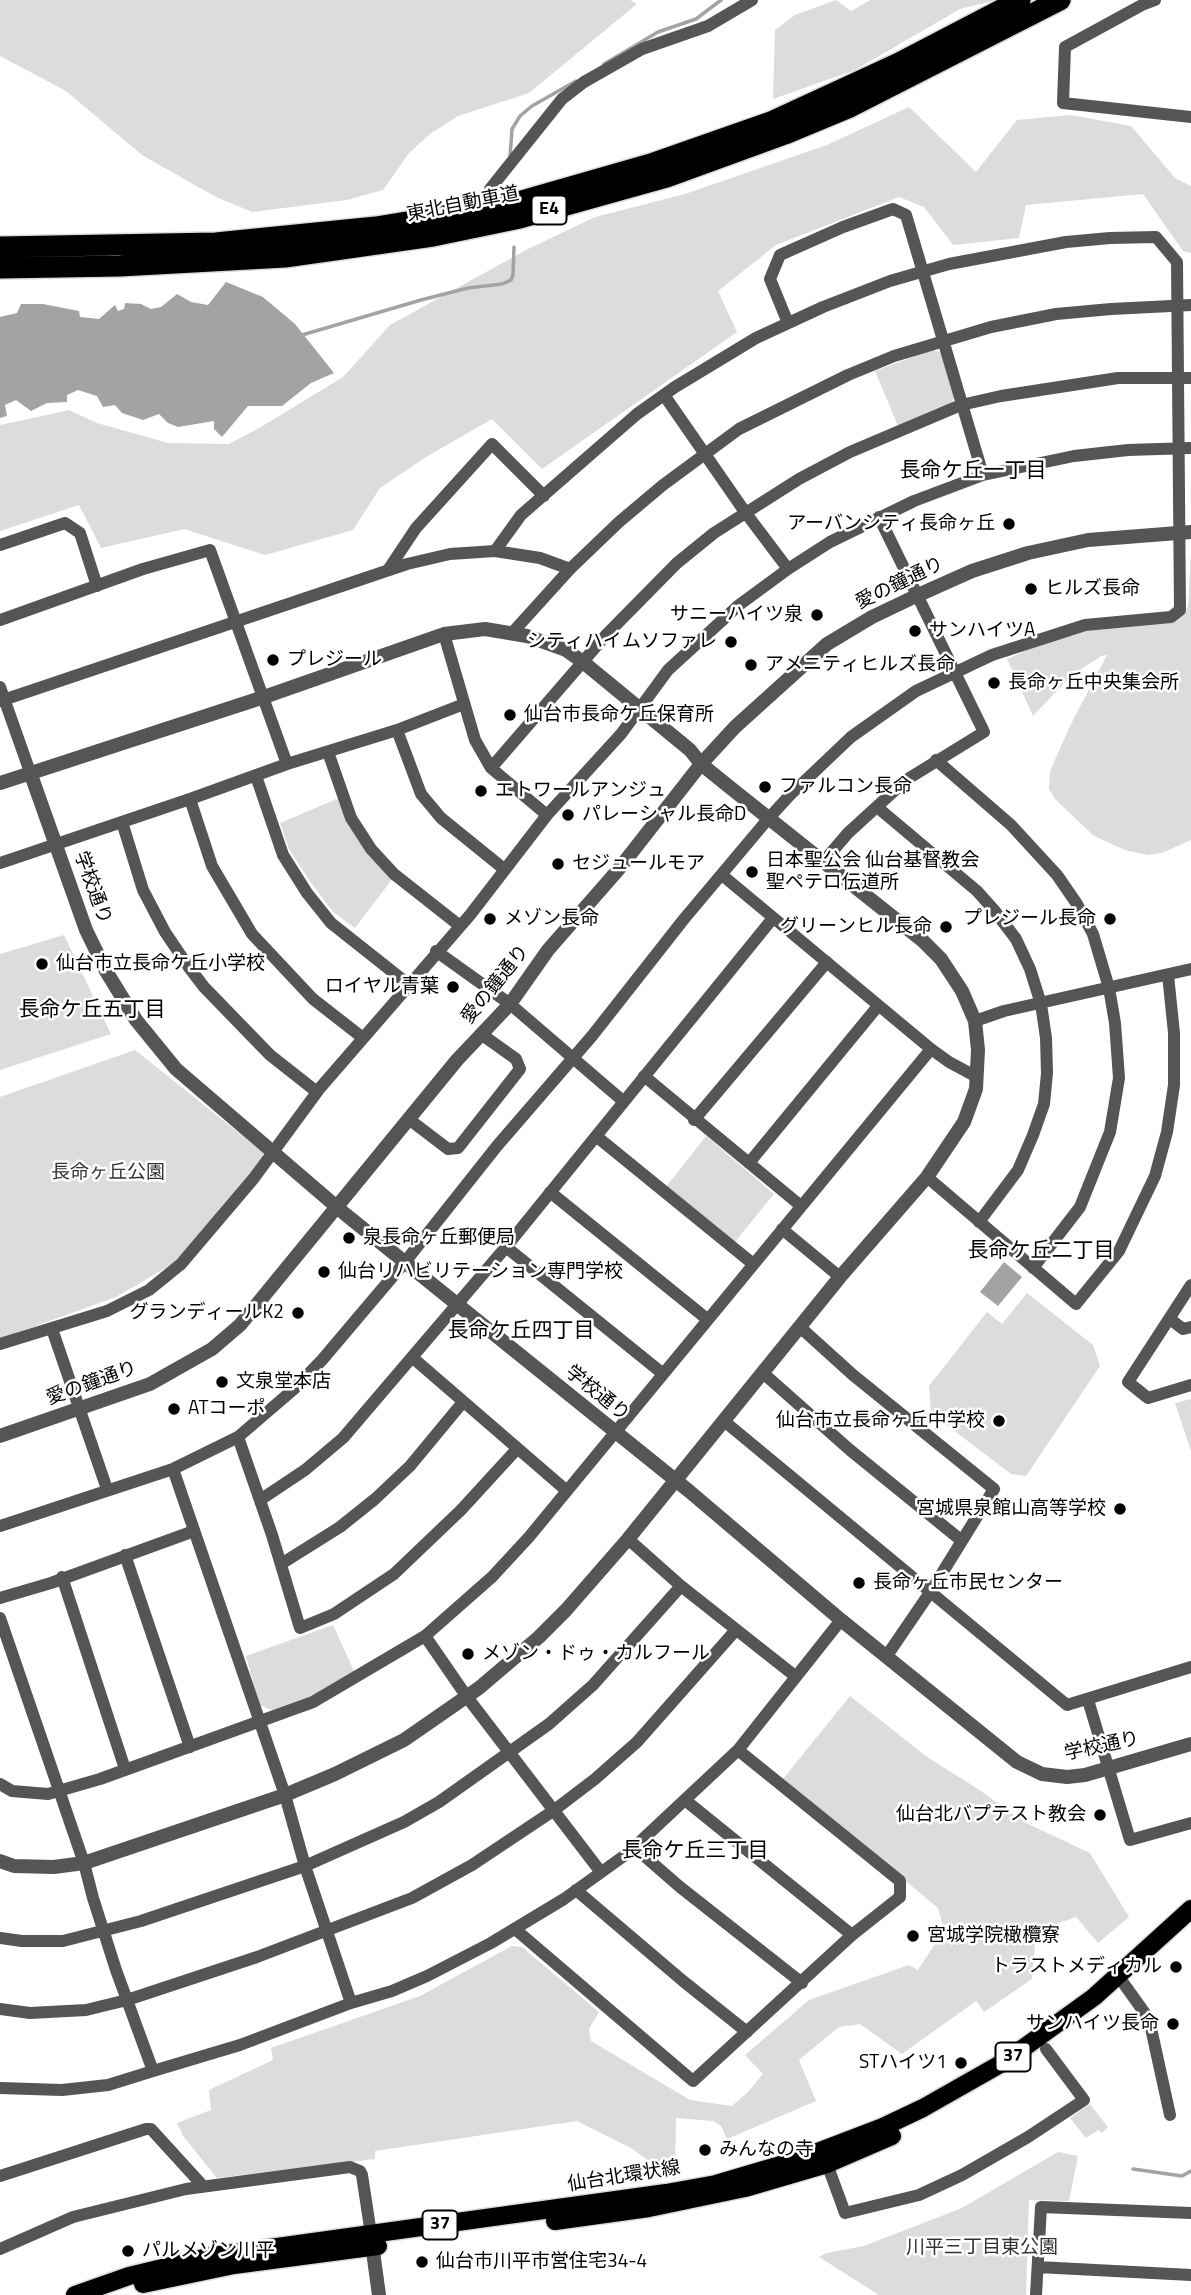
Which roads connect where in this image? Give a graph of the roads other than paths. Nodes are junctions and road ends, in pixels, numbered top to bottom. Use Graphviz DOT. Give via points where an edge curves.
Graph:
graph roads {
  1 [pos="752,0"];
  2 [pos="1020,0"];
  3 [pos="1060,0"];
  4 [pos="1155,0"];
  5 [pos="1191,117"];
  6 [pos="490,189"];
  7 [pos="0,247"];
  8 [pos="0,268"];
  9 [pos="922,272"];
  10 [pos="1185,305"];
  11 [pos="788,323"];
  12 [pos="943,340"];
  13 [pos="1185,378"];
  14 [pos="664,395"];
  15 [pos="961,405"];
  16 [pos="1185,448"];
  17 [pos="704,454"];
  18 [pos="983,475"];
  19 [pos="544,496"];
  20 [pos="745,512"];
  21 [pos="880,517"];
  22 [pos="1186,532"];
  23 [pos="0,545"];
  24 [pos="495,551"];
  25 [pos="570,569"];
  26 [pos="788,569"];
  27 [pos="388,570"];
  28 [pos="97,586"];
  29 [pos="918,595"];
  30 [pos="0,620"];
  31 [pos="238,622"];
  32 [pos="512,633"];
  33 [pos="444,634"];
  34 [pos="583,662"];
  35 [pos="955,672"];
  36 [pos="1,696"];
  37 [pos="264,697"];
  38 [pos="464,704"];
  39 [pos="639,710"];
  40 [pos="397,730"];
  41 [pos="328,752"];
  42 [pos="936,760"];
  43 [pos="287,764"];
  44 [pos="701,764"];
  45 [pos="491,768"];
  46 [pos="30,772"];
  47 [pos="256,776"];
  48 [pos="0,783"];
  49 [pos="190,799"];
  50 [pos="877,807"];
  51 [pos="547,815"];
  52 [pos="768,819"];
  53 [pos="122,822"];
  54 [pos="55,844"];
  55 [pos="824,861"];
  56 [pos="0,863"];
  57 [pos="504,869"];
  58 [pos="722,875"];
  59 [pos="773,918"];
  60 [pos="460,926"];
  61 [pos="436,951"];
  62 [pos="827,962"];
  63 [pos="1191,969"];
  64 [pos="1168,975"];
  65 [pos="408,984"];
  66 [pos="1109,988"];
  67 [pos="510,1004"];
  68 [pos="1041,1004"];
  69 [pos="878,1006"];
  70 [pos="975,1021"];
  71 [pos="481,1034"];
  72 [pos="363,1038"];
  73 [pos="931,1049"];
  74 [pos="572,1059"];
  75 [pos="644,1076"];
  76 [pos="977,1077"];
  77 [pos="317,1092"];
  78 [pos="624,1101"];
  79 [pos="410,1120"];
  80 [pos="694,1120"];
  81 [pos="596,1136"];
  82 [pos="273,1152"];
  83 [pos="749,1163"];
  84 [pos="927,1177"];
  85 [pos="550,1192"];
  86 [pos="801,1206"];
  87 [pos="338,1208"];
  88 [pos="979,1222"];
  89 [pos="782,1229"];
  90 [pos="506,1247"];
  91 [pos="405,1262"];
  92 [pos="752,1263"];
  93 [pos="1033,1268"];
  94 [pos="840,1278"];
  95 [pos="1191,1285"];
  96 [pos="457,1305"];
  97 [pos="707,1319"];
  98 [pos="1170,1319"];
  99 [pos="1191,1327"];
  100 [pos="801,1328"];
  101 [pos="51,1329"];
  102 [pos="0,1344"];
  103 [pos="413,1358"];
  104 [pos="662,1373"];
  105 [pos="763,1373"];
  106 [pos="1191,1385"];
  107 [pos="463,1402"];
  108 [pos="80,1409"];
  109 [pos="724,1421"];
  110 [pos="613,1432"];
  111 [pos="0,1436"];
  112 [pos="238,1437"];
  113 [pos="517,1448"];
  114 [pos="173,1469"];
  115 [pos="674,1479"];
  116 [pos="107,1489"];
  117 [pos="567,1491"];
  118 [pos="260,1500"];
  119 [pos="0,1526"];
  120 [pos="194,1531"];
  121 [pos="628,1539"];
  122 [pos="962,1541"];
  123 [pos="125,1555"];
  124 [pos="281,1564"];
  125 [pos="62,1577"];
  126 [pos="681,1586"];
  127 [pos="931,1591"];
  128 [pos="0,1598"];
  129 [pos="0,1618"];
  130 [pos="841,1620"];
  131 [pos="735,1631"];
  132 [pos="425,1636"];
  133 [pos="886,1657"];
  134 [pos="1191,1667"];
  135 [pos="795,1676"];
  136 [pos="467,1697"];
  137 [pos="1088,1700"];
  138 [pos="259,1722"];
  139 [pos="1191,1744"];
  140 [pos="190,1747"];
  141 [pos="738,1750"];
  142 [pos="509,1753"];
  143 [pos="125,1769"];
  144 [pos="1108,1769"];
  145 [pos="0,1784"];
  146 [pos="60,1792"];
  147 [pos="285,1795"];
  148 [pos="685,1800"];
  149 [pos="554,1811"];
  150 [pos="1191,1822"];
  151 [pos="634,1847"];
  152 [pos="0,1861"];
  153 [pos="84,1863"];
  154 [pos="305,1866"];
  155 [pos="600,1871"];
  156 [pos="576,1890"];
  157 [pos="1191,1909"];
  158 [pos="1191,1925"];
  159 [pos="515,1929"];
  160 [pos="328,1931"];
  161 [pos="104,1932"];
  162 [pos="852,1935"];
  163 [pos="0,1938"];
  164 [pos="802,1983"];
  165 [pos="1124,1984"];
  166 [pos="127,2000"];
  167 [pos="351,2003"];
  168 [pos="0,2009"];
  169 [pos="747,2032"];
  170 [pos="1046,2049"];
  171 [pos="153,2071"];
  172 [pos="0,2088"];
  173 [pos="1170,2115"];
  174 [pos="828,2164"];
  175 [pos="0,2176"];
  176 [pos="203,2186"];
  177 [pos="1191,2213"];
  178 [pos="372,2240"];
  179 [pos="0,2249"];
  180 [pos="1038,2267"];
  181 [pos="1191,2275"];
  182 [pos="75,2295"];
  183 [pos="109,2295"];
  184 [pos="379,2295"];
  185 [pos="1035,2295"];
  1 -- 6 [label="street" via="708,26 642,49 584,82 562,99"];
  2 -- 7 [label="highway, 東北自動車道 / E4" via="771,122 654,163 504,206 376,227 216,243"];
  3 -- 8 [label="highway, 東北自動車道 / E4" via="863,101 796,130 667,177 520,218 433,236 285,257"];
  4 -- 5 [label="street" via="1065,47 1063,103"];
  9 -- 10 [label="street" via="1066,242 1156,237 1177,262"];
  9 -- 11 [label="street"];
  9 -- 11 [label="street" via="906,215 893,209 843,227 780,255 770,279"];
  9 -- 12 [label="street"];
  10 -- 12 [label="street" via="1056,314"];
  10 -- 13 [label="street"];
  11 -- 14 [label="street"];
  12 -- 15 [label="street"];
  12 -- 17 [label="street" via="848,375 739,429"];
  13 -- 15 [label="street" via="1118,378"];
  13 -- 16 [label="street"];
  14 -- 17 [label="street"];
  14 -- 19 [label="street"];
  15 -- 18 [label="street"];
  15 -- 20 [label="street" via="850,452"];
  16 -- 18 [label="street" via="1074,456"];
  16 -- 22 [label="street"];
  17 -- 20 [label="street"];
  17 -- 25 [label="street" via="619,522"];
  18 -- 21 [label="street"];
  19 -- 24 [label="street" via="521,515"];
  19 -- 27 [label="street" via="492,444 416,528"];
  20 -- 26 [label="street"];
  20 -- 34 [label="street" via="677,563"];
  21 -- 26 [label="street"];
  21 -- 29 [label="street"];
  22 -- 29 [label="street, 愛の鐘通り" via="1088,540 1028,553"];
  22 -- 35 [label="street" via="1180,610 1171,617 1085,625"];
  23 -- 28 [label="street" via="65,523 80,533"];
  24 -- 25 [label="street" via="540,558"];
  24 -- 27 [label="street" via="450,554"];
  25 -- 32 [label="street"];
  26 -- 39 [label="street" via="704,635 668,670"];
  27 -- 31 [label="street"];
  28 -- 30 [label="street"];
  28 -- 31 [label="street" via="210,550"];
  29 -- 35 [label="street"];
  29 -- 44 [label="street, 愛の鐘通り" via="828,644 735,727"];
  31 -- 36 [label="street"];
  31 -- 37 [label="street"];
  32 -- 33 [label="street" via="485,629"];
  32 -- 34 [label="street" via="566,650"];
  33 -- 37 [label="street"];
  33 -- 38 [label="street"];
  34 -- 39 [label="street"];
  34 -- 45 [label="street"];
  35 -- 42 [label="street" via="984,732"];
  35 -- 52 [label="street" via="916,691 850,737"];
  36 -- 46 [label="street"];
  37 -- 43 [label="street"];
  37 -- 46 [label="street"];
  38 -- 40 [label="street"];
  38 -- 45 [label="street" via="475,740"];
  39 -- 44 [label="street"];
  39 -- 51 [label="street"];
  40 -- 41 [label="street"];
  40 -- 57 [label="street" via="421,794 441,818"];
  41 -- 43 [label="street"];
  41 -- 60 [label="street" via="351,818 371,849 394,874"];
  42 -- 50 [label="street"];
  42 -- 66 [label="street" via="1011,825 1057,875 1093,934"];
  43 -- 47 [label="street"];
  44 -- 52 [label="street"];
  44 -- 67 [label="street, 愛の鐘通り" via="548,950"];
  45 -- 51 [label="street"];
  46 -- 48 [label="street"];
  46 -- 54 [label="street, 学校通り"];
  47 -- 49 [label="street"];
  47 -- 65 [label="street" via="283,855 307,893 331,923"];
  49 -- 53 [label="street"];
  49 -- 72 [label="street" via="212,866 252,934 313,999"];
  50 -- 55 [label="street"];
  50 -- 68 [label="street" via="994,910 1016,939"];
  51 -- 57 [label="street"];
  52 -- 55 [label="street"];
  52 -- 58 [label="street"];
  53 -- 54 [label="street"];
  53 -- 77 [label="street" via="143,890 188,966 270,1055"];
  54 -- 56 [label="street"];
  54 -- 82 [label="street, 学校通り" via="86,930 136,1020 176,1069"];
  55 -- 70 [label="street" via="941,960"];
  57 -- 60 [label="street"];
  58 -- 59 [label="street"];
  58 -- 74 [label="street"];
  59 -- 62 [label="street"];
  59 -- 75 [label="street"];
  60 -- 61 [label="street"];
  61 -- 65 [label="street"];
  61 -- 67 [label="street"];
  62 -- 69 [label="street"];
  62 -- 80 [label="street"];
  63 -- 64 [label="street"];
  64 -- 66 [label="street"];
  64 -- 93 [label="street" via="1174,1085 1167,1132 1142,1206 1119,1251 1076,1304"];
  65 -- 72 [label="street"];
  66 -- 68 [label="street"];
  66 -- 93 [label="street" via="1119,1079 1110,1132 1080,1207"];
  67 -- 71 [label="street, 愛の鐘通り"];
  67 -- 74 [label="street"];
  68 -- 70 [label="street"];
  68 -- 88 [label="street" via="1046,1038 1044,1104 1018,1170"];
  69 -- 73 [label="street"];
  69 -- 83 [label="street"];
  70 -- 76 [label="street"];
  71 -- 79 [label="street, 愛の鐘通り"];
  71 -- 79 [label="street" via="516,1059 520,1069 458,1148 448,1149"];
  72 -- 77 [label="street"];
  73 -- 76 [label="street"];
  73 -- 86 [label="street"];
  74 -- 78 [label="street"];
  74 -- 91 [label="street"];
  75 -- 78 [label="street"];
  75 -- 80 [label="street"];
  76 -- 84 [label="street" via="964,1122"];
  77 -- 82 [label="street"];
  78 -- 81 [label="street"];
  79 -- 87 [label="street, 愛の鐘通り"];
  80 -- 83 [label="street"];
  81 -- 85 [label="street"];
  81 -- 92 [label="street"];
  82 -- 87 [label="street, 学校通り"];
  82 -- 101 [label="street" via="171,1273 107,1311"];
  83 -- 86 [label="street"];
  84 -- 88 [label="street"];
  84 -- 94 [label="street"];
  85 -- 90 [label="street"];
  85 -- 97 [label="street"];
  86 -- 89 [label="street"];
  87 -- 91 [label="street, 学校通り"];
  87 -- 108 [label="street, 愛の鐘通り" via="240,1325 212,1349 150,1384"];
  88 -- 93 [label="street"];
  89 -- 92 [label="street"];
  89 -- 94 [label="street"];
  90 -- 96 [label="street"];
  90 -- 104 [label="street"];
  91 -- 96 [label="street, 学校通り"];
  91 -- 112 [label="street" via="323,1360"];
  92 -- 97 [label="street"];
  94 -- 100 [label="street"];
  95 -- 98 [label="street"];
  96 -- 103 [label="street"];
  96 -- 110 [label="street, 学校通り"];
  97 -- 104 [label="street"];
  98 -- 99 [label="street" via="1183,1329"];
  98 -- 106 [label="street" via="1128,1382 1148,1398"];
  100 -- 105 [label="street"];
  100 -- 122 [label="street" via="994,1489"];
  101 -- 102 [label="street"];
  101 -- 108 [label="street"];
  103 -- 107 [label="street"];
  103 -- 118 [label="street" via="343,1438"];
  104 -- 110 [label="street"];
  105 -- 109 [label="street"];
  105 -- 122 [label="street"];
  107 -- 113 [label="street"];
  107 -- 124 [label="street" via="410,1466 375,1499"];
  108 -- 111 [label="street, 愛の鐘通り"];
  108 -- 116 [label="street"];
  109 -- 115 [label="street"];
  109 -- 127 [label="street"];
  110 -- 115 [label="street, 学校通り"];
  110 -- 117 [label="street"];
  112 -- 114 [label="street"];
  112 -- 118 [label="street"];
  113 -- 117 [label="street"];
  113 -- 124 [label="street" via="394,1574 334,1614 300,1628"];
  114 -- 116 [label="street"];
  114 -- 120 [label="street"];
  115 -- 121 [label="street"];
  115 -- 130 [label="street, 学校通り"];
  116 -- 119 [label="street"];
  117 -- 132 [label="street" via="492,1577"];
  118 -- 124 [label="street"];
  120 -- 123 [label="street"];
  120 -- 138 [label="street"];
  121 -- 126 [label="street"];
  121 -- 136 [label="street" via="539,1637"];
  122 -- 127 [label="street"];
  123 -- 125 [label="street"];
  123 -- 140 [label="street"];
  125 -- 128 [label="street"];
  125 -- 143 [label="street"];
  126 -- 131 [label="street"];
  126 -- 142 [label="street" via="593,1685"];
  127 -- 133 [label="street"];
  127 -- 137 [label="street" via="1056,1699 1067,1705"];
  129 -- 146 [label="street"];
  130 -- 133 [label="street, 学校通り"];
  130 -- 135 [label="street"];
  131 -- 135 [label="street"];
  131 -- 149 [label="street" via="637,1742"];
  132 -- 136 [label="street"];
  132 -- 138 [label="street" via="313,1702"];
  133 -- 144 [label="street, 学校通り" via="1017,1762 1042,1774 1067,1777"];
  134 -- 137 [label="street"];
  135 -- 141 [label="street"];
  136 -- 142 [label="street"];
  136 -- 147 [label="street" via="404,1740"];
  137 -- 144 [label="street"];
  138 -- 140 [label="street"];
  138 -- 147 [label="street"];
  139 -- 144 [label="street, 学校通り"];
  140 -- 143 [label="street"];
  141 -- 148 [label="street"];
  141 -- 162 [label="street" via="900,1881 900,1897"];
  142 -- 149 [label="street"];
  142 -- 154 [label="street" via="404,1822"];
  143 -- 146 [label="street"];
  144 -- 150 [label="street" via="1130,1840"];
  145 -- 146 [label="street" via="12,1791"];
  146 -- 153 [label="street"];
  147 -- 153 [label="street"];
  147 -- 154 [label="street"];
  148 -- 151 [label="street"];
  148 -- 162 [label="street"];
  149 -- 155 [label="street"];
  149 -- 160 [label="street" via="442,1883"];
  151 -- 155 [label="street"];
  151 -- 164 [label="street"];
  152 -- 153 [label="street" via="54,1867"];
  153 -- 161 [label="street"];
  154 -- 160 [label="street"];
  154 -- 161 [label="street"];
  155 -- 156 [label="street"];
  156 -- 159 [label="street"];
  156 -- 169 [label="street"];
  157 -- 178 [label="main road, 仙台北環状線 / 37" via="1094,1997 1004,2063 923,2108 840,2144 716,2183"];
  158 -- 165 [label="main road, 仙台北環状線 / 37"];
  159 -- 167 [label="street" via="427,1976"];
  159 -- 169 [label="street" via="693,2081"];
  160 -- 166 [label="street"];
  160 -- 167 [label="street"];
  161 -- 163 [label="street" via="63,1941"];
  161 -- 166 [label="street"];
  162 -- 164 [label="street"];
  164 -- 169 [label="street"];
  165 -- 170 [label="main road, 仙台北環状線 / 37"];
  165 -- 173 [label="street" via="1149,2020"];
  166 -- 168 [label="street" via="86,2010 30,2013"];
  166 -- 171 [label="street"];
  167 -- 171 [label="street" via="240,2045"];
  170 -- 174 [label="main road, 仙台北環状線 / 37" via="936,2115"];
  170 -- 174 [label="street" via="1084,2100 962,2175 919,2195 845,2213"];
  171 -- 172 [label="street" via="108,2085 62,2090"];
  174 -- 178 [label="main road, 仙台北環状線 / 37" via="695,2200"];
  175 -- 176 [label="street" via="146,2129"];
  176 -- 178 [label="street" via="355,2168 362,2175"];
  176 -- 179 [label="street" via="73,2217"];
  177 -- 180 [label="street" via="1041,2207"];
  178 -- 182 [label="main road, 仙台北環状線 / 37" via="212,2256"];
  178 -- 183 [label="main road, 仙台北環状線 / 37" via="185,2274"];
  178 -- 184 [label="street"];
  180 -- 181 [label="street"];
  180 -- 185 [label="street"];
}
